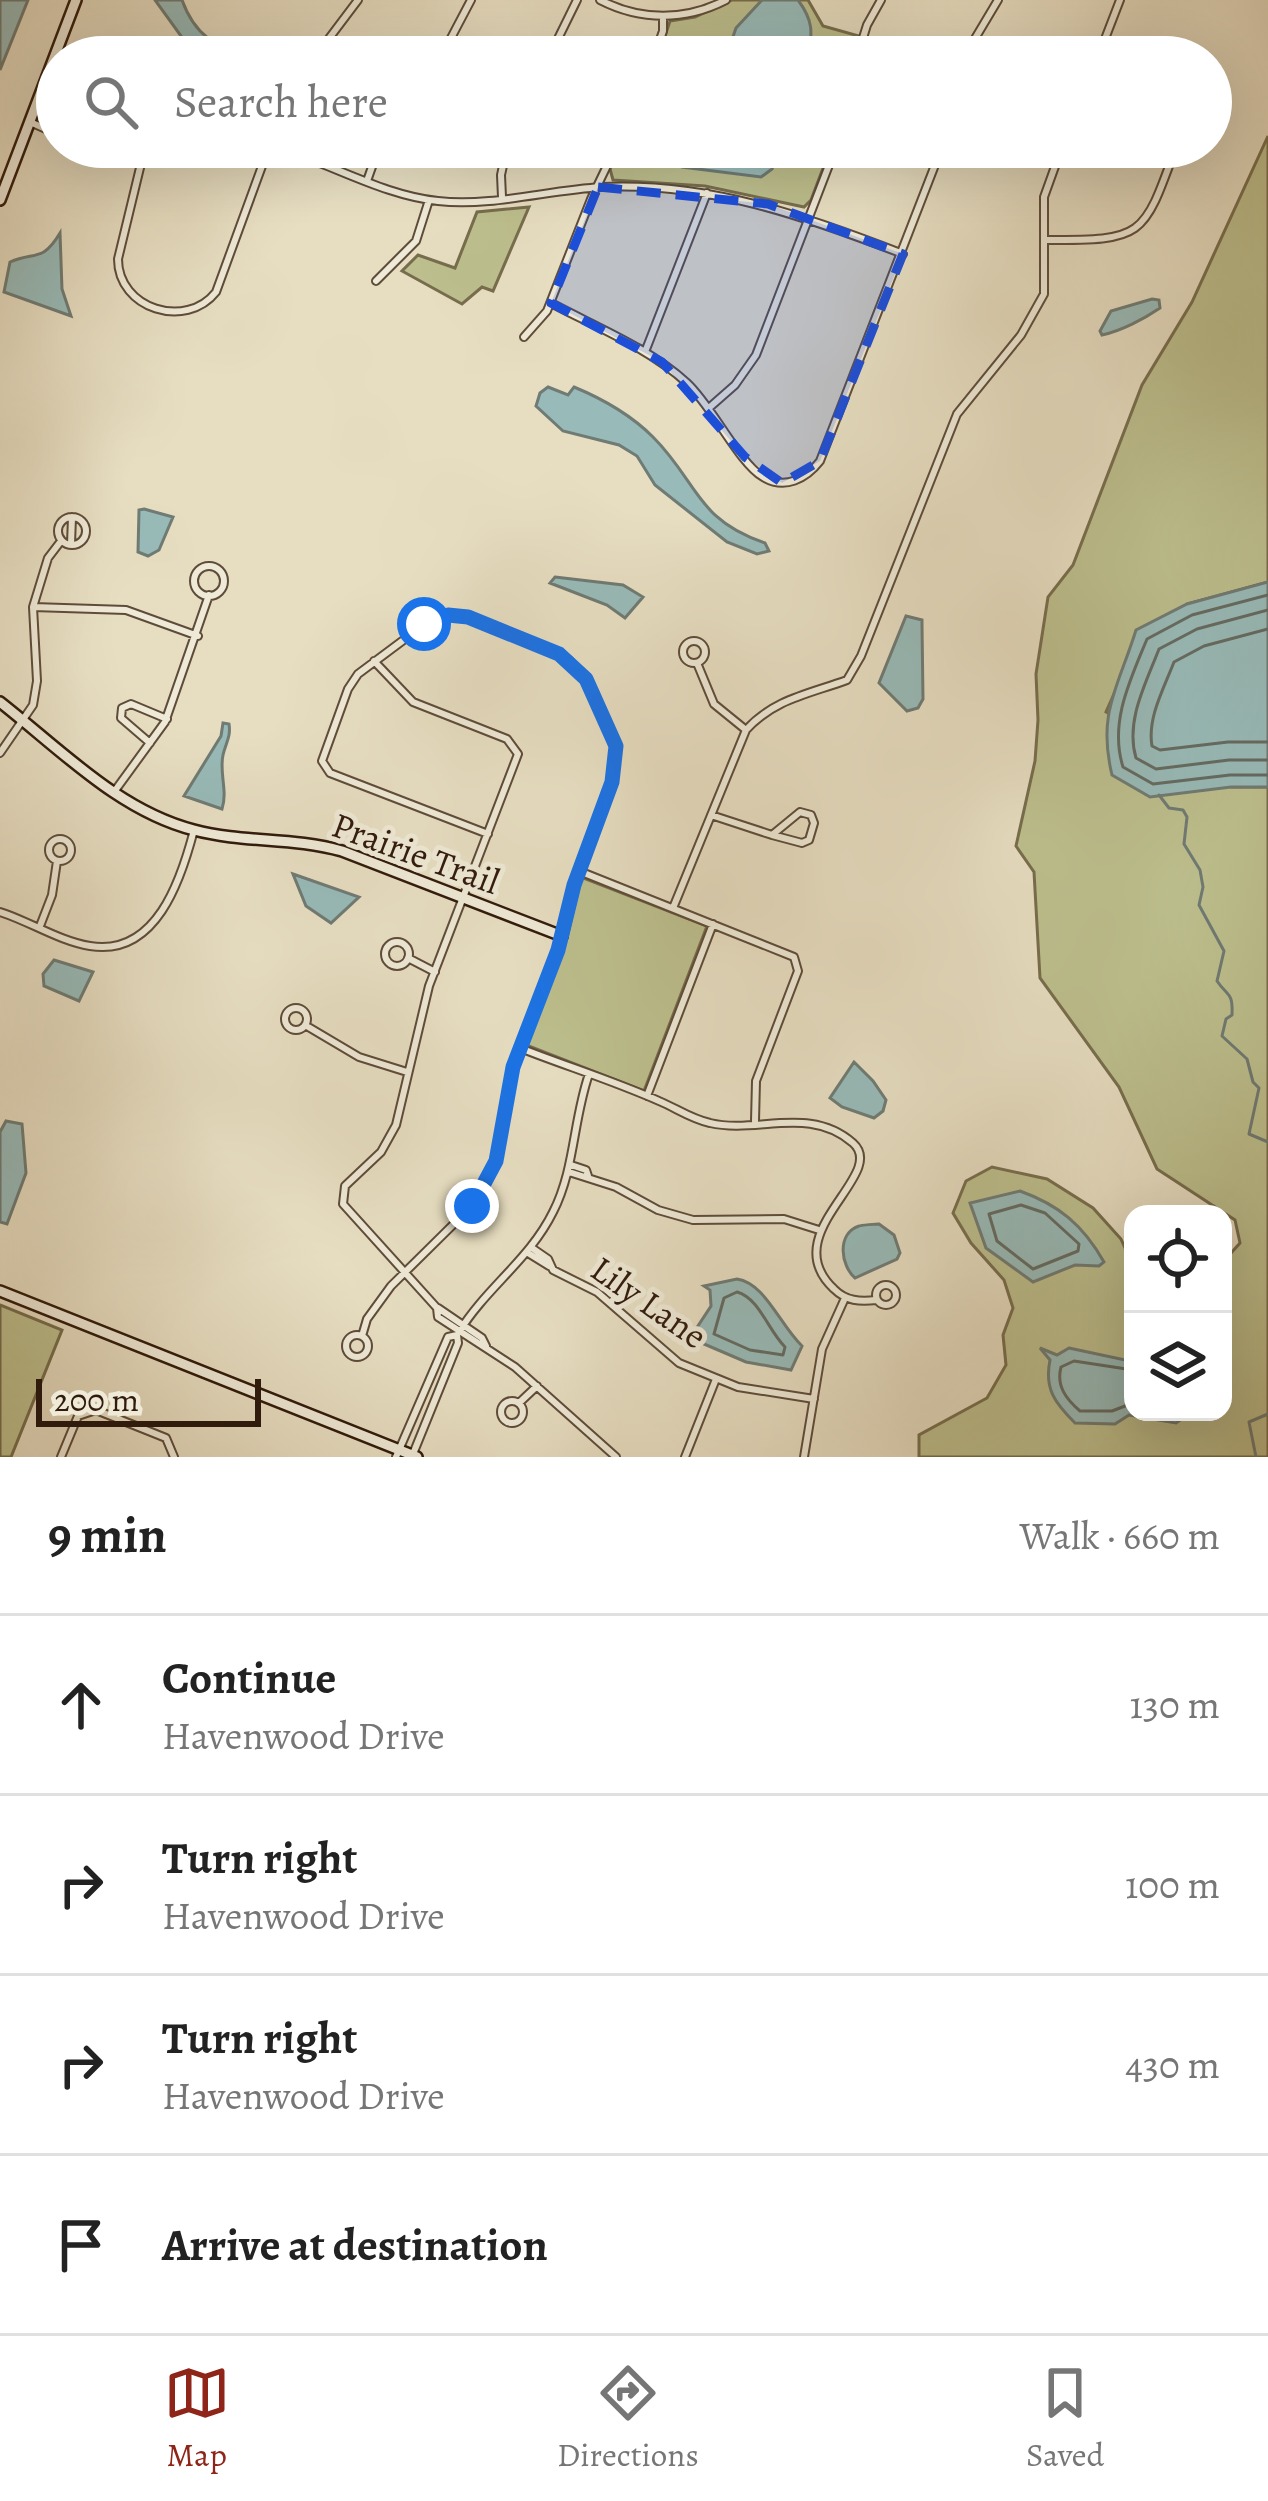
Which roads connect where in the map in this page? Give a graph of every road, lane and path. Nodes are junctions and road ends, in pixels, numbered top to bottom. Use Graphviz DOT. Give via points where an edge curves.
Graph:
graph roads {
  1 [pos="76,0"];
  2 [pos="358,0"];
  3 [pos="471,0"];
  4 [pos="577,0"];
  5 [pos="600,0"];
  6 [pos="726,0"];
  7 [pos="881,0"];
  8 [pos="998,0"];
  9 [pos="1120,0"];
  10 [pos="663,16"];
  11 [pos="62,36"];
  12 [pos="331,36"];
  13 [pos="452,36"];
  14 [pos="559,36"];
  15 [pos="662,36"];
  16 [pos="864,36"];
  17 [pos="977,36"];
  18 [pos="1106,36"];
  19 [pos="36,106"];
  20 [pos="30,122"];
  21 [pos="36,125"];
  22 [pos="140,168"];
  23 [pos="263,168"];
  24 [pos="330,168"];
  25 [pos="372,168"];
  26 [pos="502,168"];
  27 [pos="607,168"];
  28 [pos="828,168"];
  29 [pos="934,168"];
  30 [pos="1054,168"];
  31 [pos="1168,168"];
  32 [pos="367,181"];
  33 [pos="598,188"];
  34 [pos="707,194"];
  35 [pos="502,198"];
  36 [pos="0,200"];
  37 [pos="429,200"];
  38 [pos="809,218"];
  39 [pos="1046,240"];
  40 [pos="903,254"];
  41 [pos="376,280"];
  42 [pos="550,302"];
  43 [pos="524,337"];
  44 [pos="645,352"];
  45 [pos="710,407"];
  46 [pos="72,517"];
  47 [pos="61,541"];
  48 [pos="71,544"];
  49 [pos="209,596"];
  50 [pos="33,607"];
  51 [pos="197,636"];
  52 [pos="374,661"];
  53 [pos="697,663"];
  54 [pos="0,702"];
  55 [pos="166,718"];
  56 [pos="25,721"];
  57 [pos="746,730"];
  58 [pos="150,742"];
  59 [pos="0,753"];
  60 [pos="114,792"];
  61 [pos="711,815"];
  62 [pos="194,830"];
  63 [pos="488,834"];
  64 [pos="772,835"];
  65 [pos="57,861"];
  66 [pos="579,871"];
  67 [pos="463,898"];
  68 [pos="673,908"];
  69 [pos="0,912"];
  70 [pos="712,923"];
  71 [pos="40,926"];
  72 [pos="562,936"];
  73 [pos="408,958"];
  74 [pos="435,972"];
  75 [pos="305,1025"];
  76 [pos="520,1048"];
  77 [pos="407,1072"];
  78 [pos="590,1074"];
  79 [pos="647,1096"];
  80 [pos="755,1122"];
  81 [pos="570,1168"];
  82 [pos="819,1230"];
  83 [pos="530,1250"];
  84 [pos="405,1273"];
  85 [pos="0,1291"];
  86 [pos="845,1298"];
  87 [pos="876,1300"];
  88 [pos="437,1308"];
  89 [pos="464,1324"];
  90 [pos="362,1336"];
  91 [pos="455,1337"];
  92 [pos="486,1346"];
  93 [pos="716,1379"];
  94 [pos="537,1386"];
  95 [pos="814,1400"];
  96 [pos="519,1403"];
  97 [pos="397,1454"];
  98 [pos="175,1455"];
  99 [pos="414,1456"];
  100 [pos="61,1457"];
  101 [pos="616,1457"];
  102 [pos="685,1457"];
  103 [pos="803,1457"];
  1 -- 11 [label="street"];
  2 -- 12 [label="street"];
  3 -- 13 [label="street"];
  4 -- 14 [label="street"];
  5 -- 10 [label="street"];
  6 -- 10 [label="street"];
  7 -- 16 [label="street"];
  8 -- 17 [label="street"];
  9 -- 18 [label="street"];
  10 -- 15 [label="street"];
  19 -- 20 [label="street"];
  20 -- 21 [label="street"];
  20 -- 36 [label="street"];
  22 -- 23 [label="street" via="120,278 130,296 181,313 216,292"];
  24 -- 32 [label="street"];
  25 -- 32 [label="street"];
  26 -- 35 [label="street"];
  27 -- 33 [label="street"];
  28 -- 38 [label="street"];
  29 -- 40 [label="street"];
  30 -- 39 [label="street" via="1044,197"];
  31 -- 39 [label="street" via="1138,227 1112,240"];
  32 -- 37 [label="street"];
  33 -- 34 [label="street"];
  33 -- 35 [label="street"];
  33 -- 42 [label="street"];
  34 -- 38 [label="street"];
  34 -- 44 [label="street"];
  35 -- 37 [label="street"];
  37 -- 41 [label="street" via="416,241"];
  38 -- 40 [label="street"];
  38 -- 45 [label="street" via="756,355"];
  39 -- 57 [label="street" via="1036,311 957,414 847,680 785,700"];
  40 -- 45 [label="street" via="810,473 782,483 760,476"];
  42 -- 43 [label="street"];
  42 -- 44 [label="street"];
  44 -- 45 [label="street"];
  46 -- 47 [label="street" via="58,525"];
  46 -- 48 [label="street"];
  46 -- 48 [label="street" via="86,532"];
  47 -- 48 [label="street"];
  47 -- 50 [label="street"];
  49 -- 49 [label="street" via="223,584 210,566 194,580"];
  49 -- 51 [label="street"];
  50 -- 51 [label="street" via="126,610"];
  50 -- 56 [label="street" via="37,692"];
  51 -- 55 [label="street"];
  52 -- 63 [label="street" via="413,702 516,748"];
  52 -- 63 [label="street" via="347,689 322,752 325,768"];
  52 -- 66 [label="street" via="424,624 458,615 578,669 616,746 612,782"];
  53 -- 57 [label="street" via="714,704"];
  54 -- 56 [label="street, Prairie Trail"];
  55 -- 58 [label="street"];
  55 -- 58 [label="street" via="122,708 121,718"];
  56 -- 59 [label="street"];
  56 -- 60 [label="street, Prairie Trail"];
  57 -- 61 [label="street"];
  58 -- 60 [label="street"];
  60 -- 62 [label="street, Prairie Trail"];
  61 -- 64 [label="street"];
  61 -- 68 [label="street"];
  62 -- 67 [label="street, Prairie Trail" via="308,842"];
  62 -- 71 [label="street" via="173,892 134,939 94,947"];
  63 -- 67 [label="street"];
  64 -- 64 [label="street" via="800,812 812,815 809,840"];
  65 -- 71 [label="street"];
  66 -- 68 [label="street"];
  66 -- 72 [label="street"];
  67 -- 72 [label="street, Prairie Trail"];
  67 -- 74 [label="street"];
  68 -- 70 [label="street"];
  69 -- 71 [label="street"];
  70 -- 79 [label="street"];
  70 -- 80 [label="street" via="797,962 756,1081"];
  72 -- 76 [label="street"];
  73 -- 74 [label="street"];
  74 -- 77 [label="street"];
  75 -- 77 [label="street" via="359,1057"];
  76 -- 78 [label="street"];
  76 -- 84 [label="street" via="496,1161 481,1193"];
  77 -- 84 [label="street" via="389,1138 341,1197"];
  78 -- 79 [label="street"];
  78 -- 81 [label="street"];
  79 -- 80 [label="street" via="706,1123"];
  80 -- 82 [label="street" via="808,1123 860,1151 846,1192"];
  81 -- 82 [label="street" via="693,1220 784,1219"];
  81 -- 83 [label="street"];
  82 -- 86 [label="street" via="815,1257"];
  83 -- 89 [label="street"];
  83 -- 93 [label="street, Lily Lane" via="597,1292 669,1357"];
  84 -- 88 [label="street"];
  84 -- 90 [label="street"];
  85 -- 97 [label="street"];
  86 -- 87 [label="street"];
  86 -- 95 [label="street" via="822,1349"];
  88 -- 89 [label="street"];
  88 -- 91 [label="street"];
  89 -- 91 [label="street"];
  89 -- 92 [label="street"];
  91 -- 92 [label="street"];
  91 -- 97 [label="street"];
  91 -- 99 [label="street"];
  92 -- 94 [label="street"];
  93 -- 95 [label="street, Lily Lane"];
  93 -- 102 [label="street"];
  94 -- 96 [label="street"];
  94 -- 101 [label="street"];
  95 -- 103 [label="street"];
  97 -- 99 [label="street"];
  98 -- 100 [label="street" via="166,1438 96,1410 78,1416"];
}
